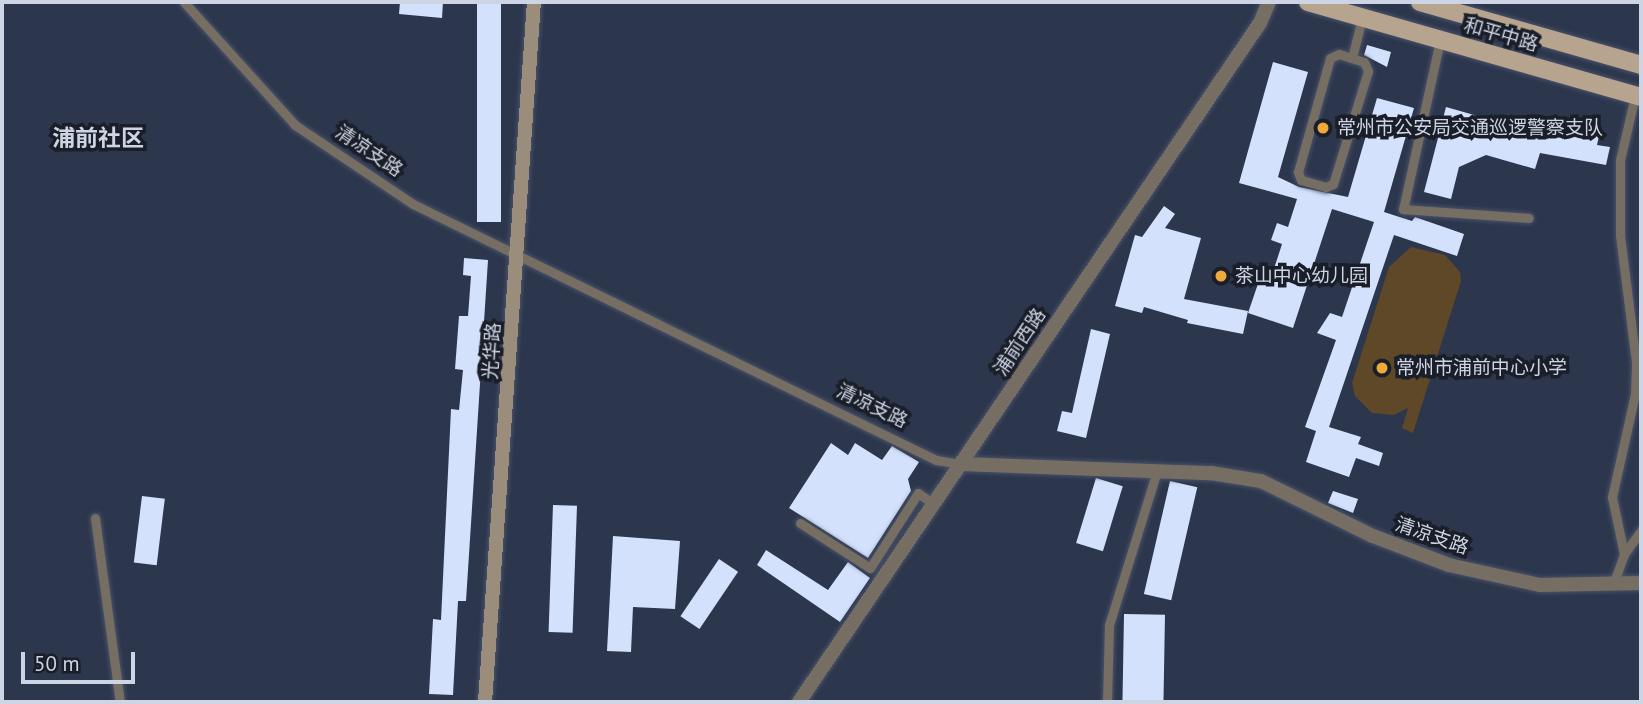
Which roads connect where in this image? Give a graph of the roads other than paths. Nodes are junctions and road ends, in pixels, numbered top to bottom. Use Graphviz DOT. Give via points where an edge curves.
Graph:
graph roads {
  1 [pos="184,2"];
  2 [pos="534,2"];
  3 [pos="1269,2"];
  4 [pos="1308,2"];
  5 [pos="1420,2"];
  6 [pos="1362,18"];
  7 [pos="1440,40"];
  8 [pos="1352,58"];
  9 [pos="1641,65"];
  10 [pos="1638,96"];
  11 [pos="1529,218"];
  12 [pos="519,254"];
  13 [pos="961,464"];
  14 [pos="1157,471"];
  15 [pos="933,504"];
  16 [pos="94,518"];
  17 [pos="800,523"];
  18 [pos="1641,531"];
  19 [pos="1624,554"];
  20 [pos="1614,582"];
  21 [pos="1641,583"];
  22 [pos="120,702"];
  23 [pos="485,702"];
  24 [pos="799,702"];
  25 [pos="1107,702"];
  1 -- 12 [label="lane, 清凉支路" via="295,125 413,204"];
  2 -- 12 [label="main road, 光华路"];
  3 -- 13 [label="street, 浦前西路" via="1260,23"];
  4 -- 6 [label="main road, 和平中路"];
  5 -- 9 [label="main road, 和平中路"];
  6 -- 7 [label="main road, 和平中路"];
  6 -- 8 [label="lane"];
  7 -- 10 [label="main road, 和平中路"];
  7 -- 11 [label="lane" via="1403,209"];
  8 -- 8 [label="lane" via="1339,54 1330,58 1297,172 1301,180 1326,187 1334,184 1368,71 1364,62"];
  10 -- 19 [label="lane" via="1620,160 1619,235 1636,362 1635,394 1612,497"];
  12 -- 13 [label="lane, 清凉支路" via="936,460"];
  12 -- 23 [label="main road, 光华路"];
  13 -- 14 [label="street, 清凉支路"];
  13 -- 15 [label="street, 浦前西路"];
  14 -- 20 [label="street, 清凉支路" via="1261,481 1373,537 1449,565 1541,585"];
  14 -- 25 [label="lane" via="1109,625"];
  15 -- 17 [label="lane" via="918,493 870,568"];
  15 -- 24 [label="street, 浦前西路"];
  16 -- 22 [label="lane"];
  18 -- 19 [label="lane"];
  19 -- 20 [label="lane"];
  20 -- 21 [label="street, 清凉支路"];
}
